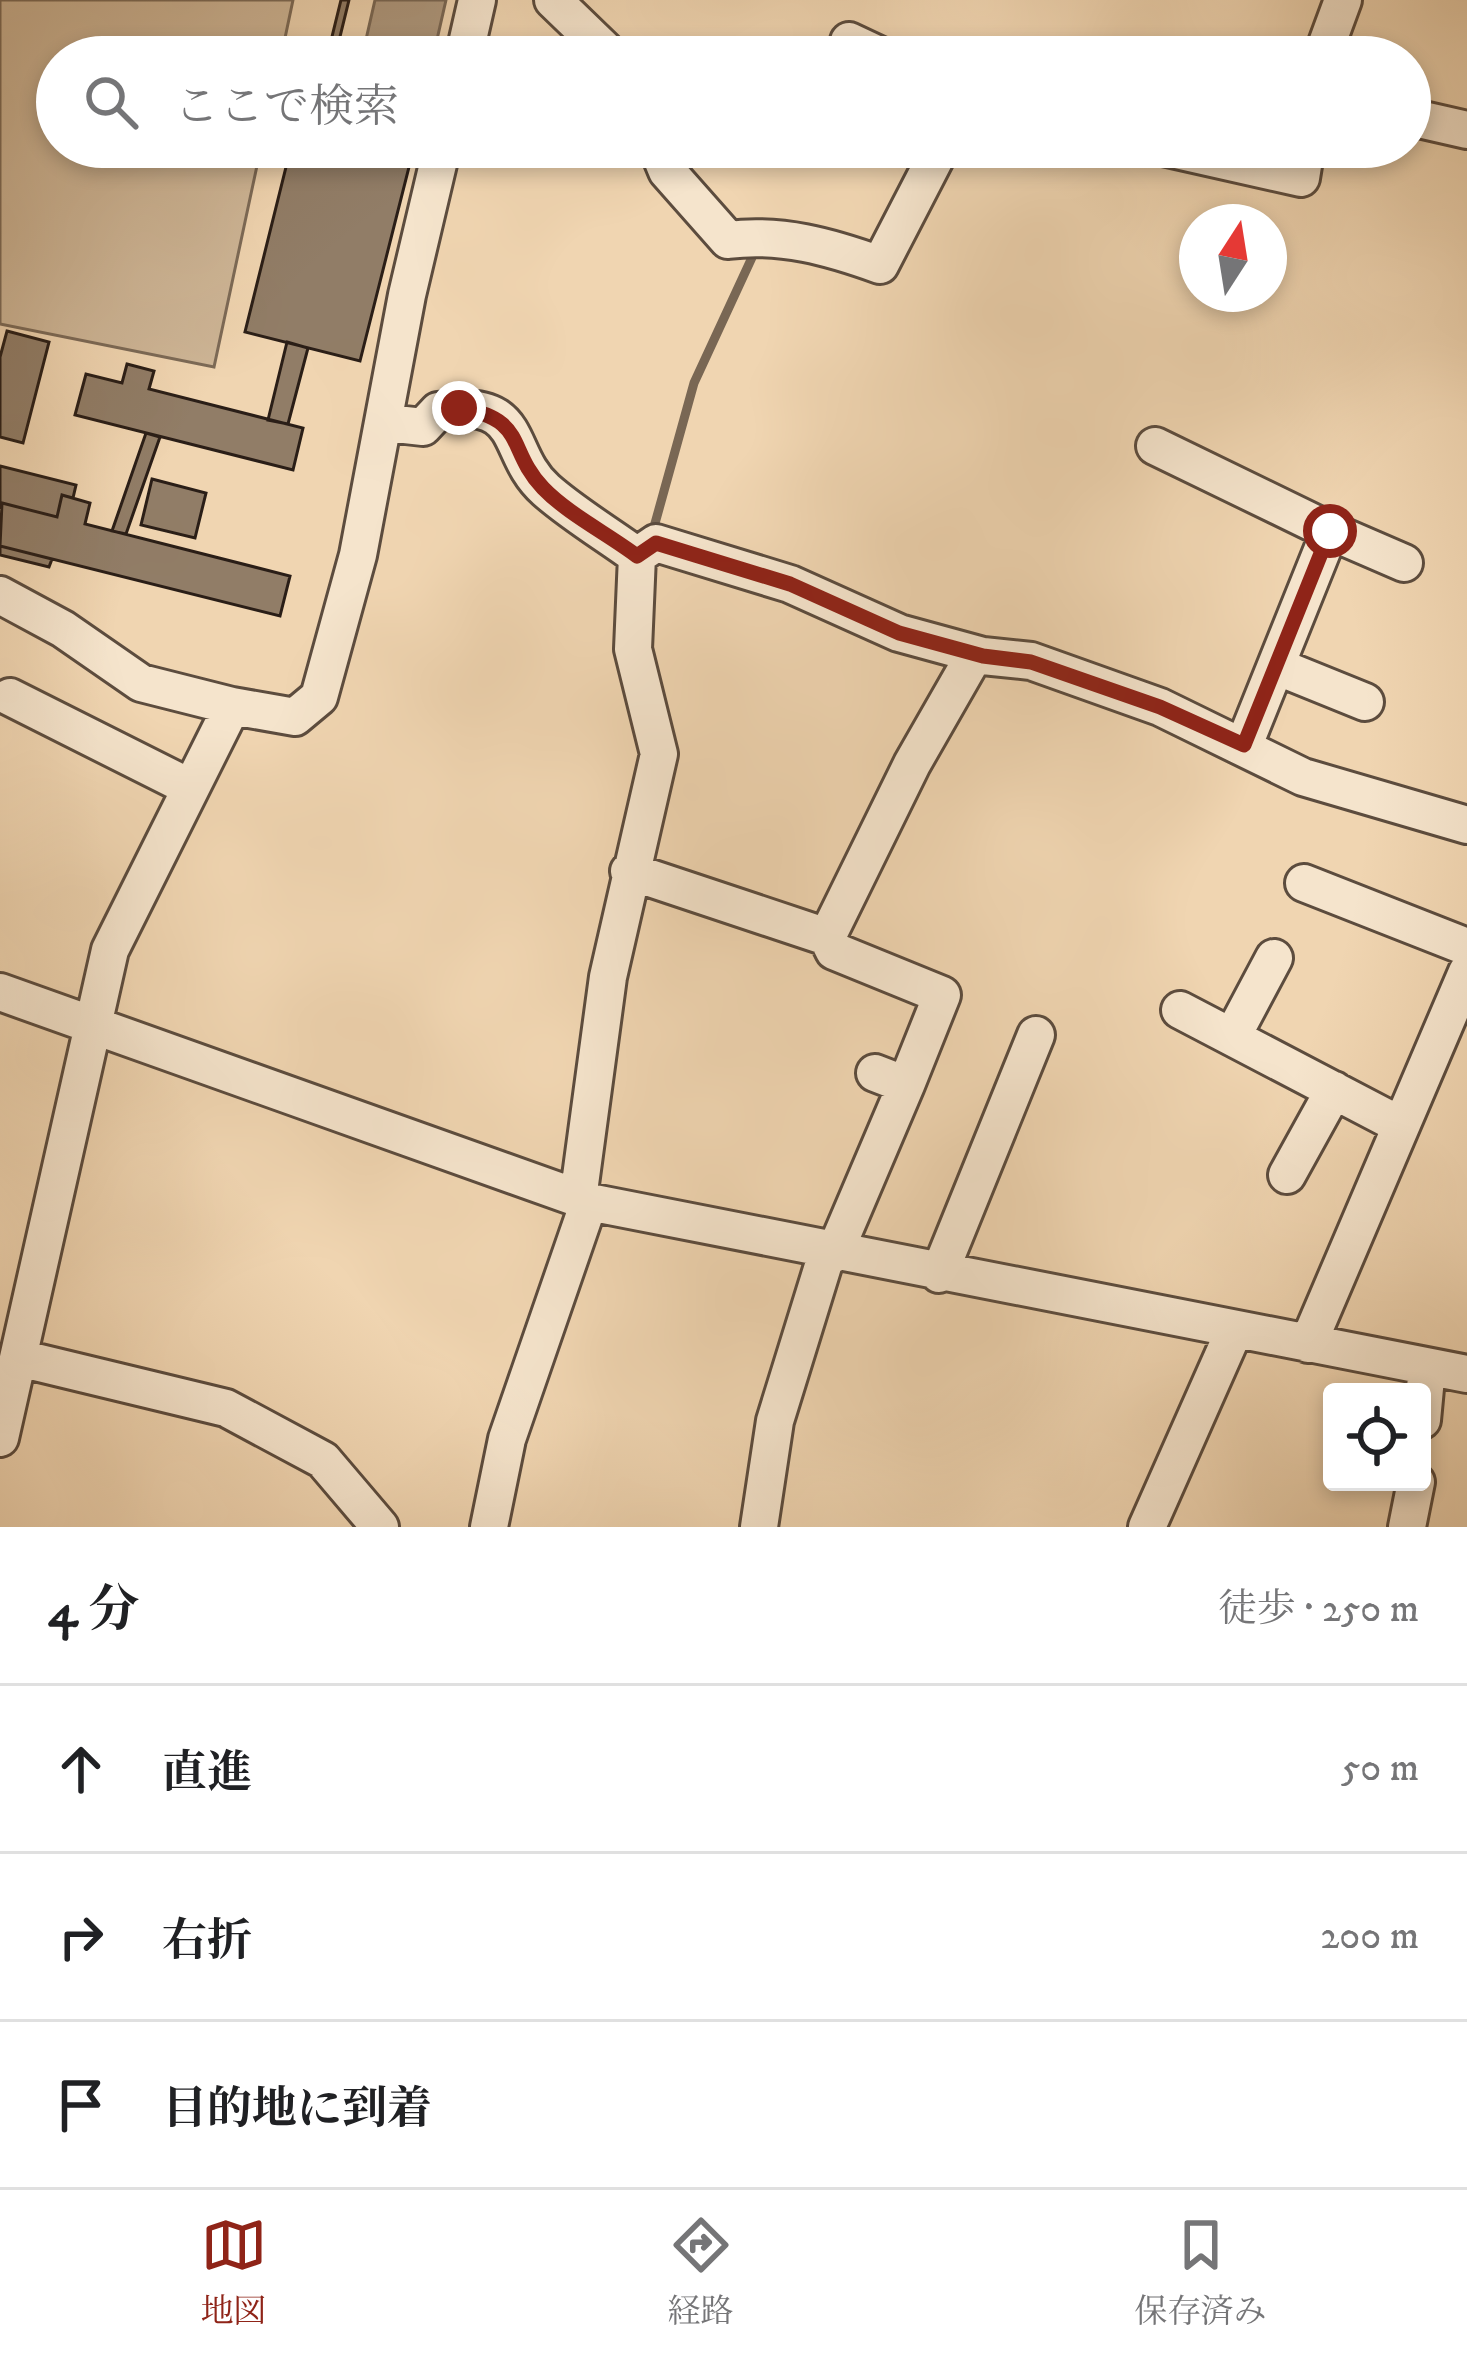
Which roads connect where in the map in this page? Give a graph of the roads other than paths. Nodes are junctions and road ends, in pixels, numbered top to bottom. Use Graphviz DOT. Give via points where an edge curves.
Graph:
graph roads {
  1 [pos="477,0"];
  2 [pos="553,0"];
  3 [pos="1343,0"];
  4 [pos="469,36"];
  5 [pos="590,36"];
  6 [pos="1330,36"];
  7 [pos="1431,122"];
  8 [pos="1467,130"];
  9 [pos="437,168"];
  10 [pos="666,168"];
  11 [pos="930,168"];
  12 [pos="1256,168"];
  13 [pos="1302,168"];
  14 [pos="387,423"];
  15 [pos="1155,446"];
  16 [pos="1330,531"];
  17 [pos="637,556"];
  18 [pos="1404,563"];
  19 [pos="0,595"];
  20 [pos="975,654"];
  21 [pos="1276,666"];
  22 [pos="10,698"];
  23 [pos="1365,702"];
  24 [pos="232,706"];
  25 [pos="1244,745"];
  26 [pos="191,788"];
  27 [pos="1467,825"];
  28 [pos="629,871"];
  29 [pos="1304,884"];
  30 [pos="827,937"];
  31 [pos="1467,947"];
  32 [pos="1274,958"];
  33 [pos="1467,971"];
  34 [pos="0,992"];
  35 [pos="1180,1010"];
  36 [pos="90,1024"];
  37 [pos="1036,1035"];
  38 [pos="1232,1036"];
  39 [pos="1334,1090"];
  40 [pos="1400,1125"];
  41 [pos="1287,1175"];
  42 [pos="583,1201"];
  43 [pos="831,1253"];
  44 [pos="939,1274"];
  45 [pos="1234,1331"];
  46 [pos="1308,1344"];
  47 [pos="19,1358"];
  48 [pos="1427,1366"];
  49 [pos="1467,1374"];
  50 [pos="1425,1383"];
  51 [pos="0,1438"];
  52 [pos="1414,1491"];
  53 [pos="380,1527"];
  54 [pos="489,1527"];
  55 [pos="759,1527"];
  56 [pos="1147,1527"];
  57 [pos="1407,1527"];
  1 -- 4 [label="street"];
  2 -- 5 [label="street"];
  3 -- 6 [label="street"];
  7 -- 8 [label="street"];
  9 -- 14 [label="street"];
  10 -- 11 [label="street" via="728,240 763,236 829,247 880,266"];
  12 -- 13 [label="street" via="1300,178"];
  14 -- 17 [label="street" via="424,427 438,411 485,412 513,430 542,487"];
  14 -- 24 [label="street" via="319,698 296,717"];
  15 -- 16 [label="street"];
  16 -- 18 [label="street"];
  16 -- 21 [label="street"];
  17 -- 20 [label="street" via="656,543"];
  17 -- 28 [label="street" via="633,649 659,754"];
  19 -- 24 [label="street" via="141,683"];
  20 -- 25 [label="street" via="1031,662"];
  20 -- 30 [label="street"];
  21 -- 23 [label="street"];
  21 -- 25 [label="street"];
  22 -- 26 [label="street"];
  24 -- 26 [label="street"];
  25 -- 27 [label="street" via="1303,777"];
  26 -- 36 [label="street" via="110,950"];
  28 -- 30 [label="street"];
  28 -- 42 [label="street" via="608,976"];
  29 -- 31 [label="street" via="1345,885"];
  30 -- 43 [label="street" via="834,950 942,995 890,1079"];
  32 -- 38 [label="street"];
  33 -- 40 [label="street"];
  34 -- 36 [label="street"];
  35 -- 38 [label="street"];
  36 -- 42 [label="street"];
  36 -- 47 [label="street"];
  37 -- 44 [label="street"];
  38 -- 39 [label="street"];
  39 -- 40 [label="street"];
  39 -- 41 [label="street"];
  40 -- 46 [label="street"];
  42 -- 43 [label="street"];
  42 -- 54 [label="street" via="507,1438"];
  43 -- 44 [label="street"];
  43 -- 55 [label="street" via="775,1421"];
  44 -- 45 [label="street"];
  45 -- 46 [label="street"];
  45 -- 56 [label="street"];
  46 -- 48 [label="street"];
  47 -- 51 [label="street"];
  47 -- 53 [label="street" via="226,1408 323,1460"];
  48 -- 49 [label="street"];
  48 -- 50 [label="street"];
  52 -- 57 [label="street"];
}
